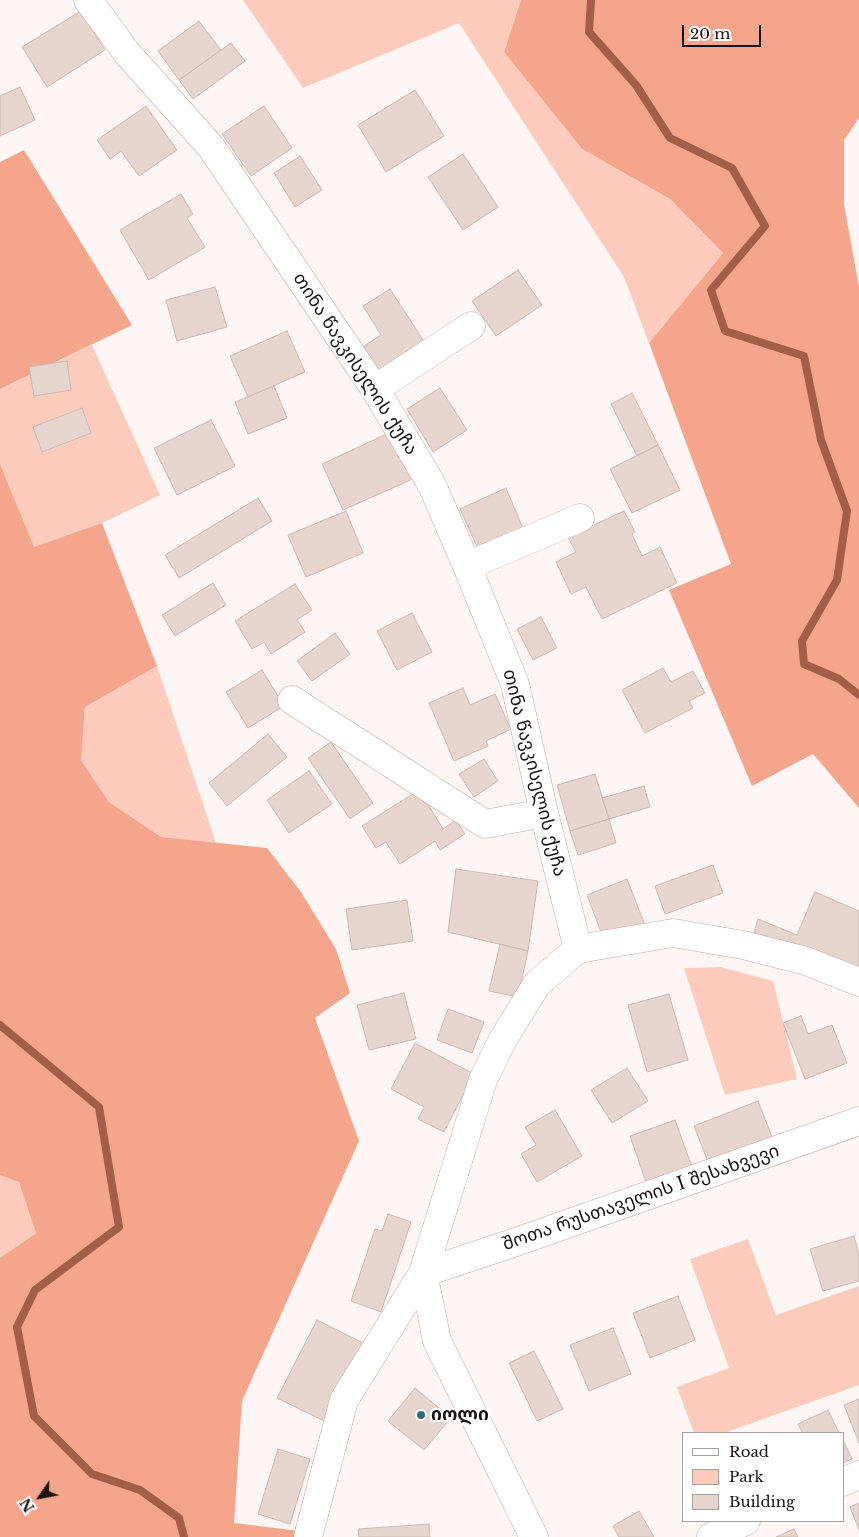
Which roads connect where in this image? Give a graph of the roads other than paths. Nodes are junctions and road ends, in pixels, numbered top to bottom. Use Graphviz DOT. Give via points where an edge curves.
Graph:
graph roads {
  1 [pos="88,0"];
  2 [pos="470,326"];
  3 [pos="376,388"];
  4 [pos="580,518"];
  5 [pos="467,566"];
  6 [pos="292,700"];
  7 [pos="544,813"];
  8 [pos="578,949"];
  9 [pos="859,982"];
  10 [pos="859,1121"];
  11 [pos="423,1273"];
  12 [pos="859,1475"];
  13 [pos="844,1482"];
  14 [pos="744,1522"];
  15 [pos="308,1537"];
  16 [pos="534,1537"];
  17 [pos="711,1537"];
  1 -- 3 [label="street, თინა წავკისელის ქუჩა" via="127,53 211,147"];
  2 -- 3 [label="street"];
  3 -- 5 [label="street, თინა წავკისელის ქუჩა" via="432,485"];
  4 -- 5 [label="street"];
  5 -- 7 [label="street, თინა წავკისელის ქუჩა" via="515,684"];
  6 -- 7 [label="street" via="485,824"];
  7 -- 8 [label="street, თინა წავკისელის ქუჩა"];
  8 -- 9 [label="street" via="673,933 797,958"];
  8 -- 11 [label="street" via="537,984 502,1041 483,1080"];
  10 -- 11 [label="street, შოთა რუსთაველის I შესახვევი"];
  11 -- 15 [label="street" via="344,1400"];
  11 -- 16 [label="street" via="437,1341"];
  12 -- 13 [label="street"];
  14 -- 17 [label="street"];
}
